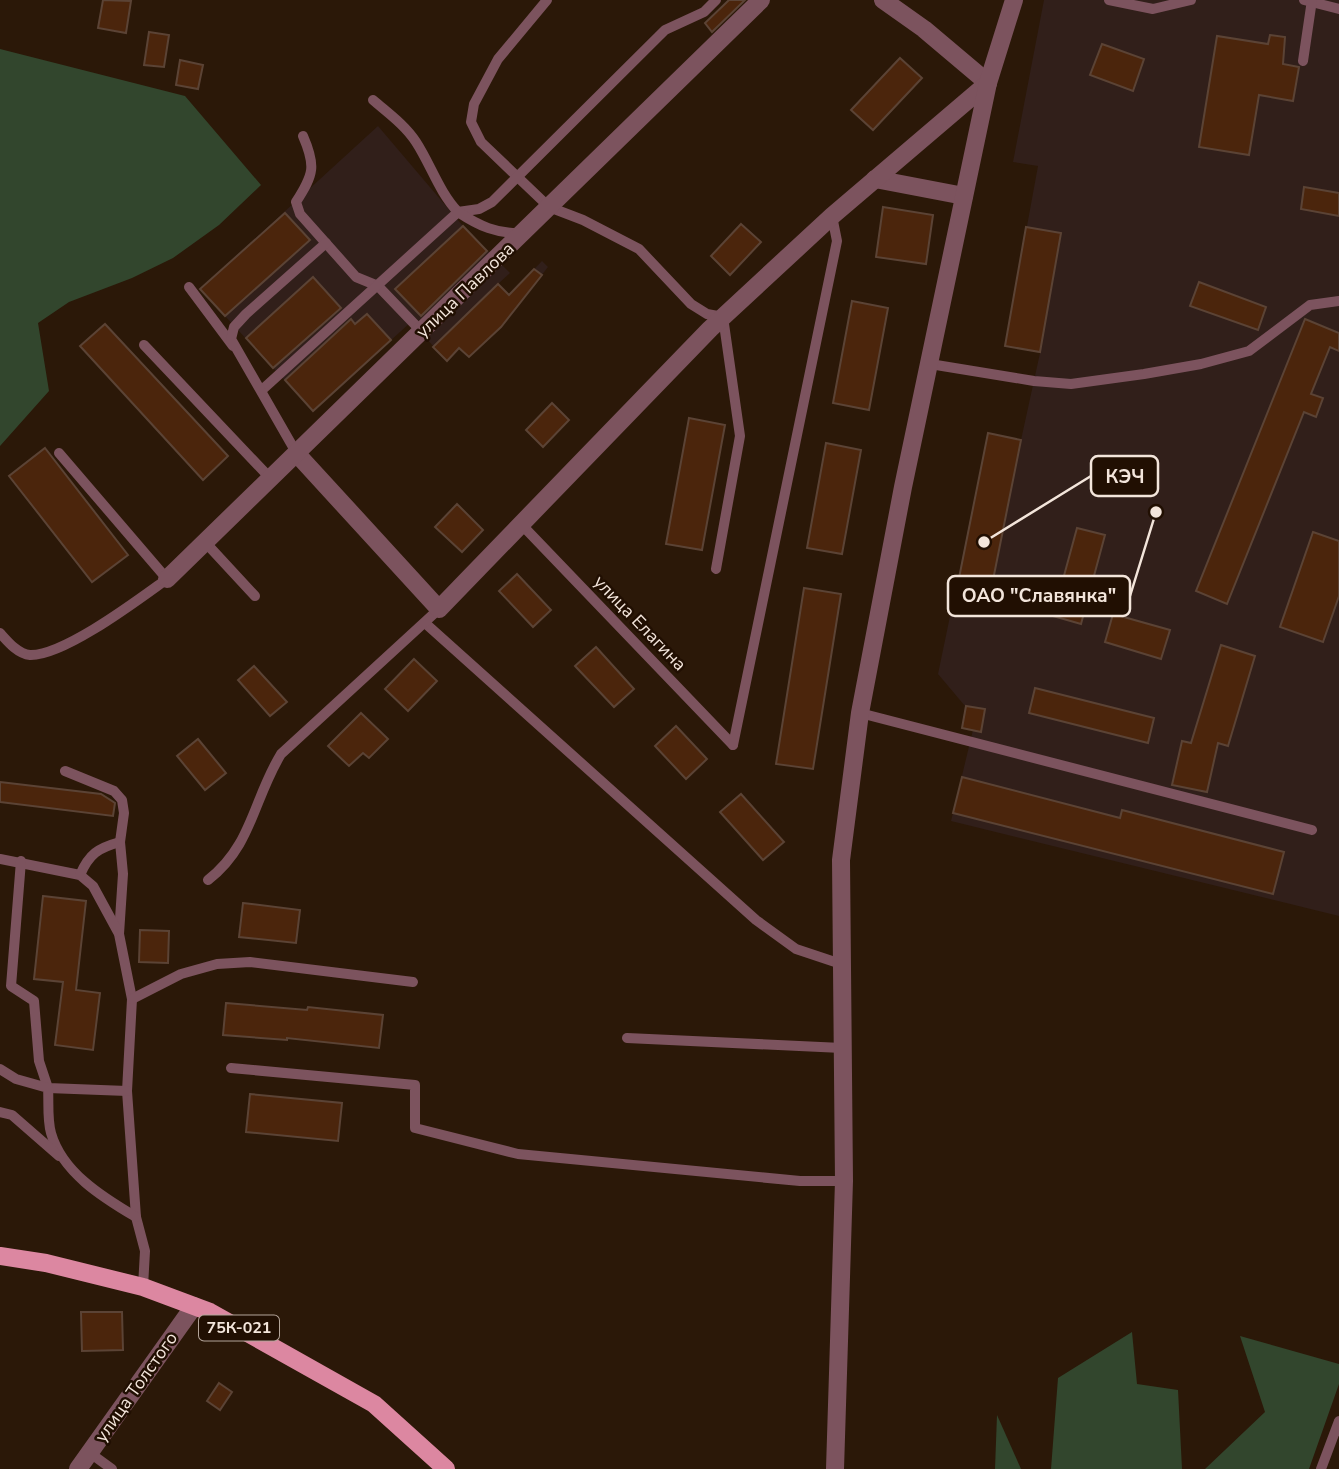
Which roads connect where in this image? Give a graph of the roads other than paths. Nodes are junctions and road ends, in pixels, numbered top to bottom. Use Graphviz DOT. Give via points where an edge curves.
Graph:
graph roads {
  1 [pos="547,0"];
  2 [pos="716,0"];
  3 [pos="761,0"];
  4 [pos="883,0"];
  5 [pos="1014,0"];
  6 [pos="1110,0"];
  7 [pos="1191,0"];
  8 [pos="1309,0"];
  9 [pos="1161,3"];
  10 [pos="1339,9"];
  11 [pos="1303,61"];
  12 [pos="988,83"];
  13 [pos="373,100"];
  14 [pos="303,136"];
  15 [pos="516,176"];
  16 [pos="875,179"];
  17 [pos="964,196"];
  18 [pos="549,207"];
  19 [pos="458,212"];
  20 [pos="832,216"];
  21 [pos="523,233"];
  22 [pos="326,243"];
  23 [pos="378,286"];
  24 [pos="189,287"];
  25 [pos="1339,302"];
  26 [pos="723,317"];
  27 [pos="422,332"];
  28 [pos="144,345"];
  29 [pos="234,348"];
  30 [pos="930,363"];
  31 [pos="263,389"];
  32 [pos="59,453"];
  33 [pos="297,454"];
  34 [pos="271,479"];
  35 [pos="521,524"];
  36 [pos="205,542"];
  37 [pos="716,569"];
  38 [pos="167,579"];
  39 [pos="255,596"];
  40 [pos="439,609"];
  41 [pos="425,623"];
  42 [pos="0,633"];
  43 [pos="860,713"];
  44 [pos="65,771"];
  45 [pos="1312,830"];
  46 [pos="120,842"];
  47 [pos="0,859"];
  48 [pos="21,861"];
  49 [pos="80,875"];
  50 [pos="208,880"];
  51 [pos="119,934"];
  52 [pos="841,964"];
  53 [pos="414,982"];
  54 [pos="132,999"];
  55 [pos="626,1038"];
  56 [pos="842,1048"];
  57 [pos="231,1068"];
  58 [pos="0,1069"];
  59 [pos="48,1088"];
  60 [pos="127,1091"];
  61 [pos="0,1112"];
  62 [pos="60,1157"];
  63 [pos="844,1181"];
  64 [pos="136,1217"];
  65 [pos="0,1256"];
  66 [pos="143,1287"];
  67 [pos="194,1306"];
  68 [pos="1339,1421"];
  69 [pos="90,1453"];
  70 [pos="78,1469"];
  71 [pos="112,1469"];
  72 [pos="446,1469"];
  73 [pos="835,1469"];
  74 [pos="1321,1469"];
  1 -- 15 [label="lane" via="498,60 474,104 471,122 481,142"];
  2 -- 15 [label="lane" via="704,12 665,30"];
  3 -- 18 [label="street, улица Павлова"];
  4 -- 12 [label="street"];
  5 -- 12 [label="street"];
  6 -- 9 [label="lane" via="1153,9"];
  7 -- 9 [label="lane"];
  8 -- 10 [label="lane"];
  8 -- 11 [label="lane"];
  12 -- 16 [label="street"];
  12 -- 17 [label="street"];
  13 -- 19 [label="lane" via="406,128"];
  14 -- 22 [label="lane" via="313,159 296,208"];
  15 -- 18 [label="lane"];
  15 -- 19 [label="lane" via="492,202"];
  16 -- 17 [label="street"];
  16 -- 20 [label="street"];
  17 -- 30 [label="street"];
  18 -- 21 [label="street, улица Павлова"];
  18 -- 26 [label="lane" via="639,249 691,304"];
  19 -- 21 [label="lane" via="488,229"];
  19 -- 23 [label="lane"];
  20 -- 26 [label="street"];
  20 -- 35 [label="lane, улица Елагина" via="837,241 733,746"];
  21 -- 27 [label="street, улица Павлова"];
  22 -- 23 [label="lane" via="356,277"];
  22 -- 29 [label="lane" via="234,327"];
  23 -- 27 [label="lane"];
  23 -- 31 [label="lane"];
  24 -- 29 [label="lane"];
  25 -- 30 [label="lane" via="1310,305 1249,351 1144,374 1071,384"];
  26 -- 35 [label="street"];
  26 -- 37 [label="lane" via="740,436"];
  27 -- 33 [label="street, улица Павлова"];
  28 -- 34 [label="lane"];
  29 -- 31 [label="lane"];
  30 -- 43 [label="street"];
  31 -- 33 [label="lane"];
  32 -- 38 [label="lane"];
  33 -- 34 [label="street, улица Павлова"];
  33 -- 40 [label="street"];
  34 -- 36 [label="street, улица Павлова"];
  35 -- 40 [label="street"];
  36 -- 38 [label="street, улица Павлова"];
  36 -- 39 [label="lane"];
  38 -- 42 [label="lane" via="114,618 49,651 29,655 12,647"];
  40 -- 41 [label="lane"];
  41 -- 50 [label="lane" via="281,754 268,775 240,848"];
  41 -- 52 [label="lane" via="756,920 796,949"];
  43 -- 45 [label="lane"];
  43 -- 52 [label="street" via="841,860"];
  44 -- 46 [label="lane" via="114,791 122,800"];
  46 -- 49 [label="lane" via="98,848"];
  46 -- 51 [label="lane"];
  47 -- 48 [label="lane"];
  48 -- 49 [label="lane"];
  48 -- 59 [label="lane" via="11,986 34,1001 39,1061"];
  49 -- 51 [label="lane" via="93,886"];
  51 -- 54 [label="lane"];
  52 -- 56 [label="street"];
  53 -- 54 [label="lane" via="250,962 217,964 181,974"];
  54 -- 60 [label="lane"];
  55 -- 56 [label="lane"];
  56 -- 63 [label="street"];
  57 -- 63 [label="lane" via="415,1085 415,1128 518,1154 800,1181"];
  58 -- 59 [label="lane"];
  59 -- 60 [label="lane"];
  59 -- 62 [label="lane" via="50,1130"];
  60 -- 64 [label="lane"];
  61 -- 62 [label="lane" via="12,1115"];
  62 -- 64 [label="lane" via="103,1198"];
  63 -- 73 [label="street"];
  64 -- 66 [label="lane" via="145,1251"];
  65 -- 66 [label="main road, 75К-021"];
  66 -- 67 [label="main road, 75К-021"];
  67 -- 69 [label="street, улица Толстого"];
  67 -- 72 [label="main road, 75К-021" via="374,1404"];
  68 -- 74 [label="lane"];
  69 -- 70 [label="street, улица Толстого"];
  69 -- 71 [label="lane"];
}
